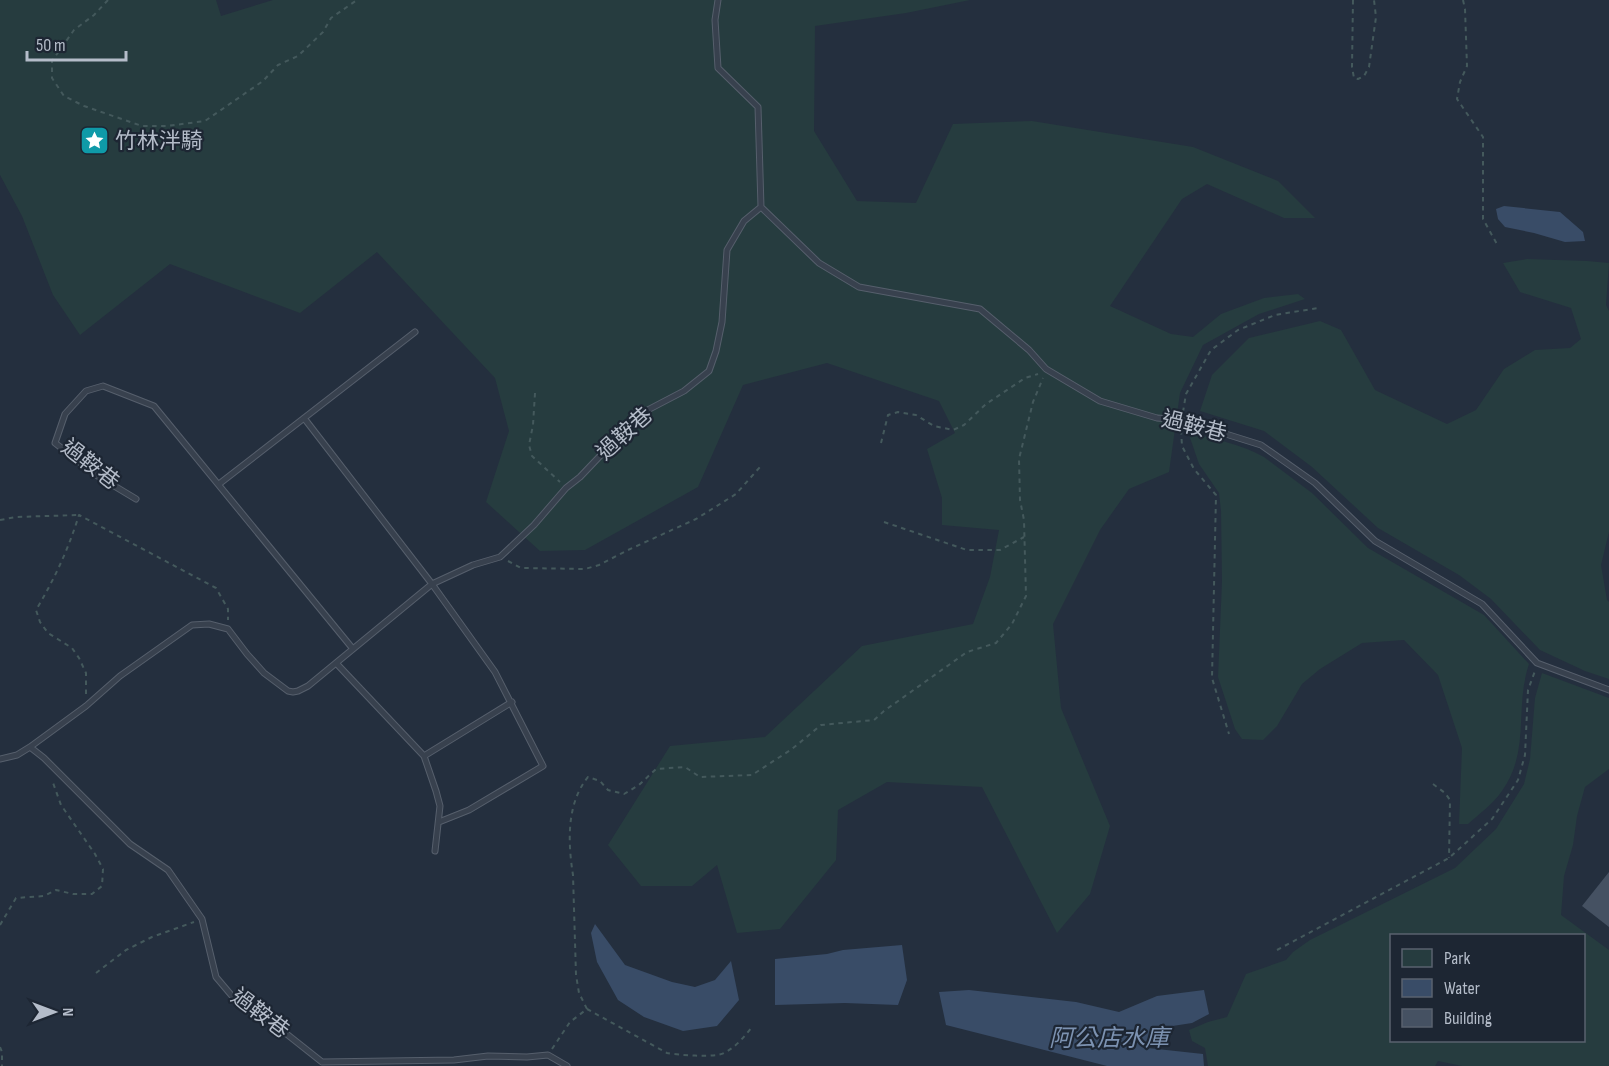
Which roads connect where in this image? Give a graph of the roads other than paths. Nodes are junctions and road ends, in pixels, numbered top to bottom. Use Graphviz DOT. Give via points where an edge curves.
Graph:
graph roads {
  1 [pos="718,0"];
  2 [pos="761,207"];
  3 [pos="415,332"];
  4 [pos="304,418"];
  5 [pos="219,484"];
  6 [pos="136,499"];
  7 [pos="432,584"];
  8 [pos="353,649"];
  9 [pos="336,663"];
  10 [pos="1609,690"];
  11 [pos="512,702"];
  12 [pos="30,747"];
  13 [pos="424,756"];
  14 [pos="0,759"];
  15 [pos="439,822"];
  16 [pos="435,851"];
  17 [pos="567,1066"];
  1 -- 2 [label="lane" via="718,68 758,107"];
  2 -- 7 [label="lane, 過鞍巷" via="744,221 727,250 722,322 709,371 684,391 640,414 500,557"];
  2 -- 10 [label="lane, 過鞍巷" via="819,263 859,287 980,309 1046,369 1100,401 1157,418 1181,420 1261,445 1316,483 1375,541 1482,604 1537,663"];
  3 -- 4 [label="lane"];
  4 -- 5 [label="lane"];
  4 -- 7 [label="lane"];
  5 -- 6 [label="lane, 過鞍巷" via="154,406 103,386 86,391 66,414 55,443 96,475"];
  5 -- 8 [label="lane, 過鞍巷"];
  7 -- 8 [label="lane, 過鞍巷"];
  7 -- 11 [label="lane"];
  8 -- 9 [label="lane, 過鞍巷"];
  9 -- 12 [label="lane, 過鞍巷" via="308,686 288,691 264,673 228,629 192,625"];
  9 -- 13 [label="lane"];
  11 -- 13 [label="lane"];
  11 -- 15 [label="lane" via="543,766 469,810"];
  12 -- 14 [label="lane"];
  12 -- 17 [label="lane, 過鞍巷" via="130,844 168,870 202,919 216,977 238,1003 274,1024 322,1062 548,1055"];
  13 -- 15 [label="lane" via="440,806"];
  15 -- 16 [label="lane"];
}
